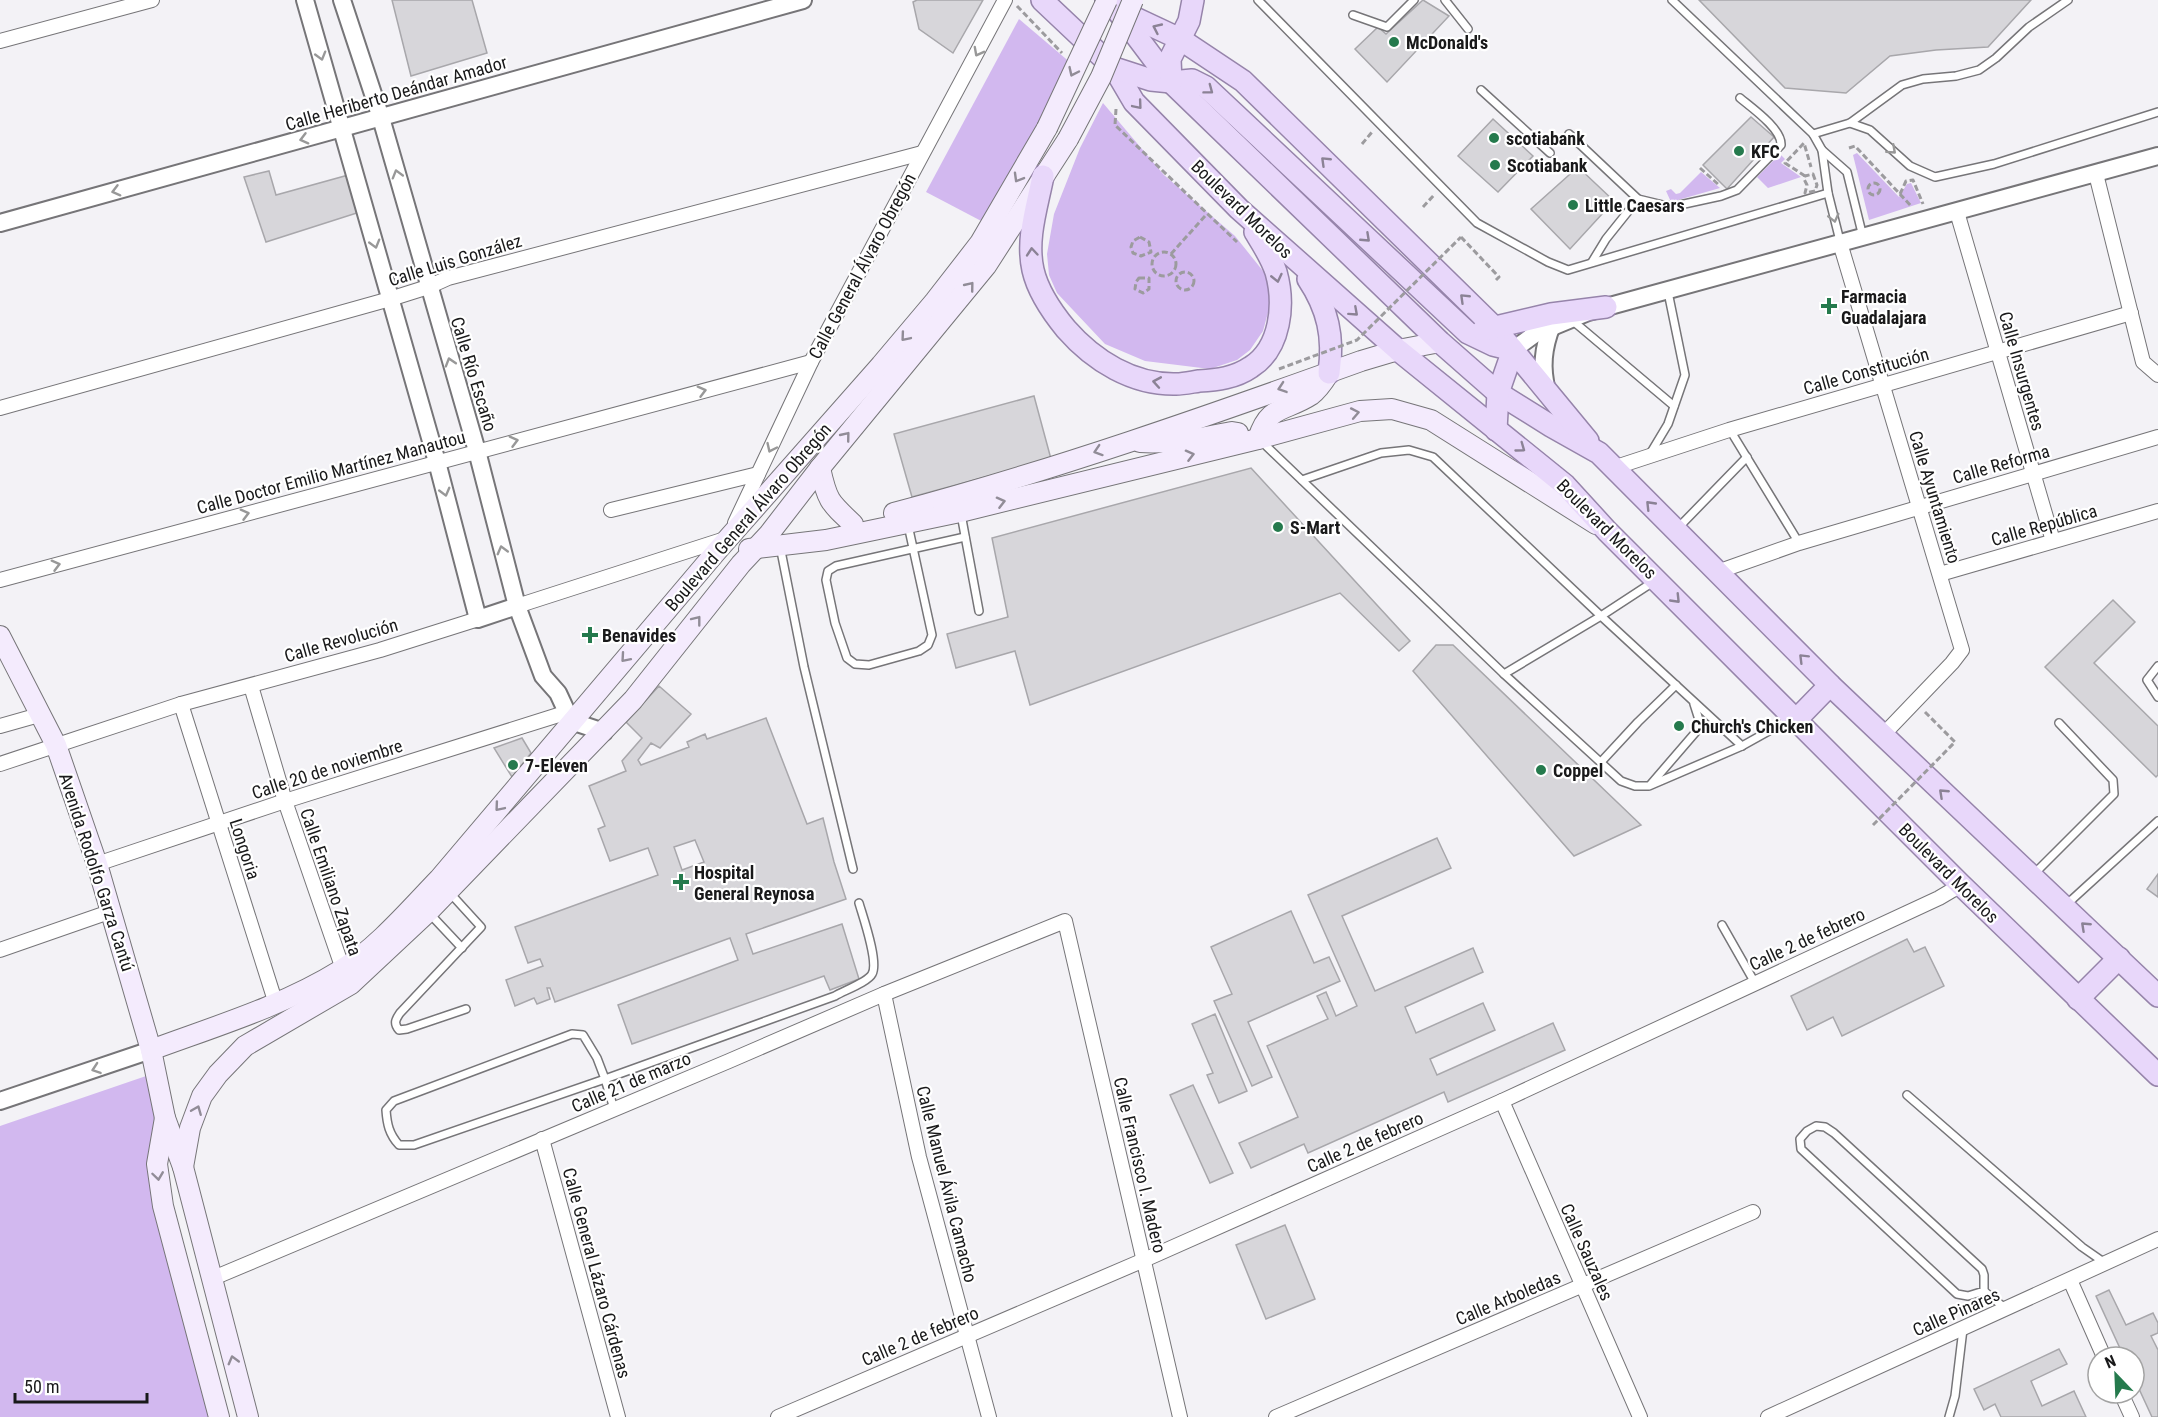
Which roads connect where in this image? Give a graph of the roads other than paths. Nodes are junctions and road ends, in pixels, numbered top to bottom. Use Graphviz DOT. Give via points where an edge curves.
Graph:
graph roads {
  1 [pos="152,0"];
  2 [pos="305,0"];
  3 [pos="342,0"];
  4 [pos="803,0"];
  5 [pos="1005,0"];
  6 [pos="1042,0"];
  7 [pos="1193,0"];
  8 [pos="1258,0"];
  9 [pos="1414,0"];
  10 [pos="1444,0"];
  11 [pos="1672,0"];
  12 [pos="2068,0"];
  13 [pos="1115,2"];
  14 [pos="1353,15"];
  15 [pos="1468,30"];
  16 [pos="1180,39"];
  17 [pos="0,41"];
  18 [pos="1114,68"];
  19 [pos="1171,82"];
  20 [pos="1481,90"];
  21 [pos="1740,98"];
  22 [pos="2158,112"];
  23 [pos="381,118"];
  24 [pos="1850,123"];
  25 [pos="343,129"];
  26 [pos="1569,134"];
  27 [pos="1813,134"];
  28 [pos="1822,150"];
  29 [pos="922,153"];
  30 [pos="1550,153"];
  31 [pos="2158,156"];
  32 [pos="2096,174"];
  33 [pos="1043,176"];
  34 [pos="1828,193"];
  35 [pos="1638,199"];
  36 [pos="1239,209"];
  37 [pos="1957,212"];
  38 [pos="0,223"];
  39 [pos="1864,237"];
  40 [pos="1840,243"];
  41 [pos="1294,258"];
  42 [pos="1592,262"];
  43 [pos="428,287"];
  44 [pos="1668,290"];
  45 [pos="390,299"];
  46 [pos="1606,307"];
  47 [pos="2131,313"];
  48 [pos="1570,318"];
  49 [pos="1552,326"];
  50 [pos="1494,327"];
  51 [pos="1468,333"];
  52 [pos="1440,342"];
  53 [pos="1398,350"];
  54 [pos="1513,350"];
  55 [pos="1998,351"];
  56 [pos="811,362"];
  57 [pos="2156,371"];
  58 [pos="1329,373"];
  59 [pos="1882,385"];
  60 [pos="1498,393"];
  61 [pos="1548,394"];
  62 [pos="1674,406"];
  63 [pos="0,408"];
  64 [pos="1496,430"];
  65 [pos="1729,430"];
  66 [pos="2158,437"];
  67 [pos="1258,439"];
  68 [pos="1128,441"];
  69 [pos="477,451"];
  70 [pos="1648,456"];
  71 [pos="1747,458"];
  72 [pos="1606,460"];
  73 [pos="437,462"];
  74 [pos="820,468"];
  75 [pos="2033,473"];
  76 [pos="758,474"];
  77 [pos="1302,480"];
  78 [pos="959,504"];
  79 [pos="1920,507"];
  80 [pos="611,510"];
  81 [pos="2158,511"];
  82 [pos="906,517"];
  83 [pos="853,524"];
  84 [pos="1607,531"];
  85 [pos="1675,531"];
  86 [pos="965,537"];
  87 [pos="2053,541"];
  88 [pos="768,543"];
  89 [pos="1799,543"];
  90 [pos="722,545"];
  91 [pos="914,547"];
  92 [pos="692,550"];
  93 [pos="1717,572"];
  94 [pos="1940,574"];
  95 [pos="0,580"];
  96 [pos="1658,580"];
  97 [pos="517,606"];
  98 [pos="979,611"];
  99 [pos="1601,616"];
  100 [pos="478,619"];
  101 [pos="0,636"];
  102 [pos="2158,666"];
  103 [pos="1504,674"];
  104 [pos="1676,685"];
  105 [pos="1830,685"];
  106 [pos="251,686"];
  107 [pos="2158,697"];
  108 [pos="1693,701"];
  109 [pos="181,704"];
  110 [pos="39,715"];
  111 [pos="570,717"];
  112 [pos="1796,720"];
  113 [pos="2059,723"];
  114 [pos="0,726"];
  115 [pos="604,732"];
  116 [pos="1882,736"];
  117 [pos="56,745"];
  118 [pos="1742,746"];
  119 [pos="1601,762"];
  120 [pos="0,764"];
  121 [pos="1649,786"];
  122 [pos="285,801"];
  123 [pos="2158,821"];
  124 [pos="218,823"];
  125 [pos="98,864"];
  126 [pos="853,869"];
  127 [pos="2032,876"];
  128 [pos="443,885"];
  129 [pos="1961,885"];
  130 [pos="859,903"];
  131 [pos="423,906"];
  132 [pos="2064,906"];
  133 [pos="112,911"];
  134 [pos="1065,921"];
  135 [pos="1722,925"];
  136 [pos="462,948"];
  137 [pos="0,950"];
  138 [pos="2119,958"];
  139 [pos="347,977"];
  140 [pos="1755,983"];
  141 [pos="884,994"];
  142 [pos="2158,996"];
  143 [pos="2078,999"];
  144 [pos="466,1009"];
  145 [pos="278,1014"];
  146 [pos="151,1050"];
  147 [pos="2158,1075"];
  148 [pos="605,1079"];
  149 [pos="1907,1095"];
  150 [pos="0,1101"];
  151 [pos="1502,1101"];
  152 [pos="614,1109"];
  153 [pos="165,1118"];
  154 [pos="542,1139"];
  155 [pos="183,1167"];
  156 [pos="1753,1212"];
  157 [pos="2158,1239"];
  158 [pos="1143,1260"];
  159 [pos="2105,1263"];
  160 [pos="211,1279"];
  161 [pos="2070,1280"];
  162 [pos="1583,1286"];
  163 [pos="1984,1291"];
  164 [pos="2006,1309"];
  165 [pos="1963,1329"];
  166 [pos="968,1334"];
  167 [pos="2099,1345"];
  168 [pos="219,1417"];
  169 [pos="248,1417"];
  170 [pos="618,1417"];
  171 [pos="778,1417"];
  172 [pos="989,1417"];
  173 [pos="1180,1417"];
  174 [pos="1276,1417"];
  175 [pos="1640,1417"];
  176 [pos="1768,1417"];
  177 [pos="1949,1417"];
  1 -- 17 [label="street"];
  2 -- 25 [label="street, one-way"];
  3 -- 23 [label="street, Calle Río Escaño"];
  4 -- 23 [label="street, Calle Heriberto Deándar Amador"];
  5 -- 29 [label="street, Calle General Álvaro Obregón, one-way"];
  6 -- 18 [label="main road, Boulevard Morelos"];
  7 -- 16 [label="main road"];
  8 -- 42 [label="lane" via="1477,222 1568,270"];
  9 -- 14 [label="lane" via="1387,27"];
  10 -- 15 [label="lane"];
  11 -- 27 [label="lane"];
  12 -- 24 [label="lane" via="1979,70 1902,86"];
  16 -- 13 [label="main road, one-way"];
  13 -- 19 [label="main road"];
  13 -- 33 [label="main road, Boulevard General Álvaro Obregón, bridge" via="1101,77"];
  13 -- 90 [label="main road, Boulevard General Álvaro Obregón, one-way, bridge" via="980,243 881,366"];
  16 -- 19 [label="main road" via="1170,58"];
  50 -- 16 [label="main road, one-way" via="1243,81"];
  18 -- 19 [label="main road"];
  18 -- 36 [label="main road, Boulevard Morelos, one-way" via="1134,102"];
  19 -- 51 [label="main road, one-way" via="1192,80 1206,87"];
  19 -- 52 [label="main road"];
  20 -- 30 [label="lane"];
  21 -- 35 [label="lane" via="1777,131 1781,140 1737,190 1675,206"];
  24 -- 22 [label="lane, one-way" via="1870,130 1910,166 1935,177 1994,164"];
  23 -- 25 [label="street, Calle Heriberto Deándar Amador"];
  43 -- 23 [label="street, Calle Río Escaño, one-way"];
  24 -- 27 [label="lane"];
  25 -- 38 [label="street, Calle Heriberto Deándar Amador, one-way"];
  25 -- 45 [label="street, one-way"];
  26 -- 35 [label="lane"];
  27 -- 28 [label="lane"];
  28 -- 34 [label="lane"];
  28 -- 39 [label="lane" via="1847,172"];
  29 -- 43 [label="street, Calle Luis González" via="448,278"];
  29 -- 56 [label="street, Calle General Álvaro Obregón"];
  31 -- 32 [label="street"];
  32 -- 37 [label="street"];
  32 -- 47 [label="street"];
  36 -- 33 [label="main road, one-way" via="1275,271 1280,312 1273,340 1264,355 1241,372 1212,381 1162,384 1128,375 1082,348 1043,297 1033,271 1030,237"];
  74 -- 33 [label="main road, Boulevard General Álvaro Obregón, one-way" via="986,266"];
  34 -- 40 [label="lane, one-way"];
  34 -- 42 [label="lane"];
  35 -- 42 [label="lane"];
  36 -- 41 [label="main road, Boulevard Morelos"];
  37 -- 39 [label="street"];
  37 -- 55 [label="street, Calle Insurgentes"];
  39 -- 40 [label="street"];
  40 -- 44 [label="street"];
  40 -- 59 [label="street, Calle Ayuntamiento"];
  41 -- 53 [label="main road, Boulevard Morelos, one-way"];
  41 -- 58 [label="main road" via="1327,314 1331,343"];
  43 -- 45 [label="street, Calle Luis González"];
  69 -- 43 [label="street, Calle Río Escaño, one-way"];
  44 -- 46 [label="street"];
  44 -- 62 [label="lane" via="1685,369"];
  45 -- 63 [label="street, Calle Luis González"];
  45 -- 73 [label="street"];
  46 -- 48 [label="street"];
  46 -- 50 [label="main road"];
  47 -- 55 [label="street, Calle Constitución"];
  47 -- 57 [label="street" via="2144,362"];
  48 -- 49 [label="street"];
  48 -- 62 [label="lane"];
  49 -- 54 [label="street"];
  49 -- 61 [label="street" via="1542,359"];
  50 -- 51 [label="main road"];
  50 -- 54 [label="main road"];
  51 -- 52 [label="main road"];
  51 -- 54 [label="main road"];
  52 -- 53 [label="main road"];
  52 -- 60 [label="main road"];
  53 -- 58 [label="main road"];
  53 -- 64 [label="main road, Boulevard Morelos"];
  54 -- 60 [label="main road"];
  54 -- 61 [label="main road"];
  55 -- 59 [label="street, Calle Constitución"];
  55 -- 75 [label="street, Calle Insurgentes"];
  69 -- 56 [label="street, Calle Doctor Emilio Martínez Manautou, one-way"];
  56 -- 76 [label="street, Calle General Álvaro Obregón, one-way"];
  58 -- 67 [label="main road" via="1311,395 1269,416"];
  58 -- 68 [label="main road, one-way"];
  59 -- 65 [label="street, Calle Constitución"];
  59 -- 79 [label="street, Calle Ayuntamiento"];
  60 -- 64 [label="main road"];
  60 -- 72 [label="main road"];
  61 -- 72 [label="main road"];
  62 -- 70 [label="lane" via="1665,431"];
  64 -- 84 [label="main road, Boulevard Morelos, one-way" via="1565,485"];
  65 -- 70 [label="street, Calle Constitución"];
  65 -- 71 [label="lane"];
  66 -- 75 [label="street, Calle Reforma"];
  67 -- 68 [label="main road" via="1233,432 1188,441"];
  67 -- 77 [label="lane"];
  78 -- 67 [label="main road, one-way"];
  67 -- 84 [label="main road, one-way" via="1360,411 1392,409 1415,414 1431,420"];
  68 -- 78 [label="main road, one-way"];
  69 -- 73 [label="street, Calle Doctor Emilio Martínez Manautou"];
  97 -- 69 [label="street, Calle Río Escaño, one-way"];
  70 -- 72 [label="street, Calle Constitución"];
  71 -- 85 [label="lane"];
  71 -- 89 [label="lane"];
  85 -- 72 [label="main road, one-way"];
  95 -- 73 [label="street, Calle Doctor Emilio Martínez Manautou, one-way"];
  73 -- 100 [label="street, one-way"];
  74 -- 83 [label="main road" via="827,496"];
  74 -- 88 [label="main road, Boulevard General Álvaro Obregón"];
  75 -- 79 [label="street, Calle Reforma"];
  75 -- 87 [label="street, Calle Insurgentes"];
  76 -- 80 [label="street"];
  76 -- 90 [label="street, Calle General Álvaro Obregón"];
  77 -- 99 [label="lane" via="1381,453 1409,450 1433,457"];
  77 -- 103 [label="lane"];
  78 -- 82 [label="main road"];
  78 -- 86 [label="lane"];
  79 -- 89 [label="street, Calle Reforma"];
  79 -- 94 [label="street, Calle Ayuntamiento"];
  81 -- 87 [label="street, Calle República"];
  82 -- 83 [label="main road"];
  82 -- 88 [label="main road" via="826,540"];
  82 -- 91 [label="lane"];
  83 -- 88 [label="main road"];
  84 -- 96 [label="main road, Boulevard Morelos"];
  85 -- 93 [label="main road"];
  86 -- 91 [label="lane"];
  86 -- 98 [label="lane"];
  87 -- 94 [label="street, Calle República"];
  88 -- 90 [label="main road"];
  115 -- 88 [label="main road, Boulevard General Álvaro Obregón, one-way" via="741,564"];
  88 -- 126 [label="lane" via="804,667"];
  89 -- 93 [label="street, Calle Reforma"];
  90 -- 92 [label="street, Calle Revolución"];
  90 -- 92 [label="street, Calle Revolución"];
  90 -- 111 [label="main road, Boulevard General Álvaro Obregón, one-way"];
  91 -- 91 [label="lane" via="932,635 928,645 869,665 855,664 847,658 835,622 826,580 828,571"];
  92 -- 97 [label="street, Calle Revolución"];
  105 -- 93 [label="main road, one-way"];
  94 -- 116 [label="street, Calle Ayuntamiento" via="1962,650"];
  96 -- 99 [label="lane"];
  96 -- 112 [label="main road, Boulevard Morelos, one-way"];
  97 -- 100 [label="street, Calle Revolución"];
  97 -- 111 [label="street, Calle Río Escaño" via="543,676 558,693"];
  99 -- 103 [label="lane"];
  99 -- 104 [label="lane"];
  100 -- 106 [label="street, Calle Revolución"];
  101 -- 110 [label="main road, Avenida Rodolfo Garza Cantú"];
  102 -- 107 [label="lane" via="2147,680"];
  103 -- 119 [label="lane"];
  104 -- 108 [label="lane"];
  104 -- 119 [label="lane"];
  105 -- 112 [label="main road"];
  105 -- 116 [label="main road"];
  106 -- 109 [label="street, Calle Revolución"];
  106 -- 122 [label="street, Calle Emiliano Zapata"];
  108 -- 118 [label="lane"];
  108 -- 121 [label="lane" via="1701,726"];
  109 -- 117 [label="street, Calle Revolución"];
  109 -- 124 [label="street, Longoria"];
  110 -- 114 [label="street"];
  110 -- 117 [label="main road, Avenida Rodolfo Garza Cantú"];
  111 -- 115 [label="street"];
  111 -- 122 [label="street, Calle 20 de noviembre"];
  111 -- 128 [label="main road, Boulevard General Álvaro Obregón, one-way"];
  112 -- 118 [label="lane"];
  112 -- 129 [label="main road, Boulevard Morelos"];
  113 -- 127 [label="lane" via="2113,780 2114,794"];
  115 -- 128 [label="main road, Boulevard General Álvaro Obregón"];
  127 -- 116 [label="main road, one-way"];
  117 -- 120 [label="street, Calle Revolución"];
  117 -- 125 [label="main road, Avenida Rodolfo Garza Cantú"];
  118 -- 121 [label="lane"];
  119 -- 121 [label="lane" via="1621,781"];
  122 -- 124 [label="street, Calle 20 de noviembre"];
  122 -- 139 [label="street, Calle Emiliano Zapata"];
  123 -- 132 [label="lane"];
  124 -- 125 [label="street, Calle 20 de noviembre"];
  124 -- 145 [label="street, Longoria"];
  125 -- 133 [label="main road, Avenida Rodolfo Garza Cantú"];
  127 -- 132 [label="main road"];
  128 -- 131 [label="main road, Boulevard General Álvaro Obregón"];
  128 -- 136 [label="lane" via="481,927"];
  129 -- 140 [label="street, Calle 2 de febrero"];
  129 -- 143 [label="main road, Boulevard Morelos"];
  130 -- 148 [label="lane" via="874,967 868,979 835,996"];
  131 -- 136 [label="lane"];
  131 -- 139 [label="main road, Boulevard General Álvaro Obregón"];
  138 -- 132 [label="main road, one-way"];
  133 -- 137 [label="street"];
  133 -- 146 [label="main road, Avenida Rodolfo Garza Cantú"];
  134 -- 141 [label="street, Calle 21 de marzo"];
  134 -- 158 [label="street, Calle Francisco I. Madero"];
  135 -- 140 [label="lane"];
  136 -- 144 [label="lane" via="400,1013 396,1026 399,1030 407,1029"];
  138 -- 142 [label="main road"];
  138 -- 143 [label="main road"];
  139 -- 145 [label="main road, Boulevard General Álvaro Obregón"];
  140 -- 151 [label="street, Calle 2 de febrero"];
  141 -- 152 [label="street, Calle 21 de marzo"];
  141 -- 166 [label="street, Calle Manuel Ávila Camacho" via="919,1157"];
  143 -- 147 [label="main road, Boulevard Morelos"];
  145 -- 146 [label="main road, Boulevard General Álvaro Obregón"];
  155 -- 145 [label="main road, one-way" via="190,1128 202,1096 218,1074"];
  146 -- 150 [label="street, one-way"];
  146 -- 153 [label="main road, Avenida Rodolfo Garza Cantú"];
  148 -- 148 [label="lane" via="414,1145 399,1144 387,1125 386,1110 394,1101 572,1034 583,1035 588,1041"];
  148 -- 152 [label="lane"];
  149 -- 159 [label="lane"];
  151 -- 158 [label="street, Calle 2 de febrero"];
  151 -- 162 [label="street, Calle Sauzales"];
  152 -- 154 [label="street, Calle 21 de marzo"];
  153 -- 155 [label="main road, Avenida Rodolfo Garza Cantú"];
  153 -- 168 [label="main road, Avenida Rodolfo Garza Cantú, one-way" via="157,1164 163,1206"];
  154 -- 160 [label="street, Calle 21 de marzo"];
  154 -- 170 [label="street, Calle General Lázaro Cárdenas"];
  155 -- 160 [label="main road, Avenida Rodolfo Garza Cantú"];
  156 -- 162 [label="street, Calle Arboledas"];
  157 -- 159 [label="street, Calle Pinares"];
  158 -- 166 [label="street, Calle 2 de febrero"];
  158 -- 173 [label="street, Calle Francisco I. Madero"];
  159 -- 161 [label="street, Calle Pinares"];
  169 -- 160 [label="main road, Avenida Rodolfo Garza Cantú, one-way"];
  161 -- 164 [label="street, Calle Pinares"];
  161 -- 167 [label="street"];
  162 -- 174 [label="street, Calle Arboledas"];
  162 -- 175 [label="street, Calle Sauzales"];
  163 -- 163 [label="lane" via="1982,1269 1834,1133 1825,1126 1806,1131 1800,1139 1801,1149 1957,1294 1968,1296"];
  163 -- 164 [label="lane"];
  164 -- 165 [label="street, Calle Pinares"];
  165 -- 176 [label="street, Calle Pinares"];
  165 -- 177 [label="lane"];
  166 -- 171 [label="street, Calle 2 de febrero"];
  166 -- 172 [label="street, Calle Manuel Ávila Camacho"];
}
